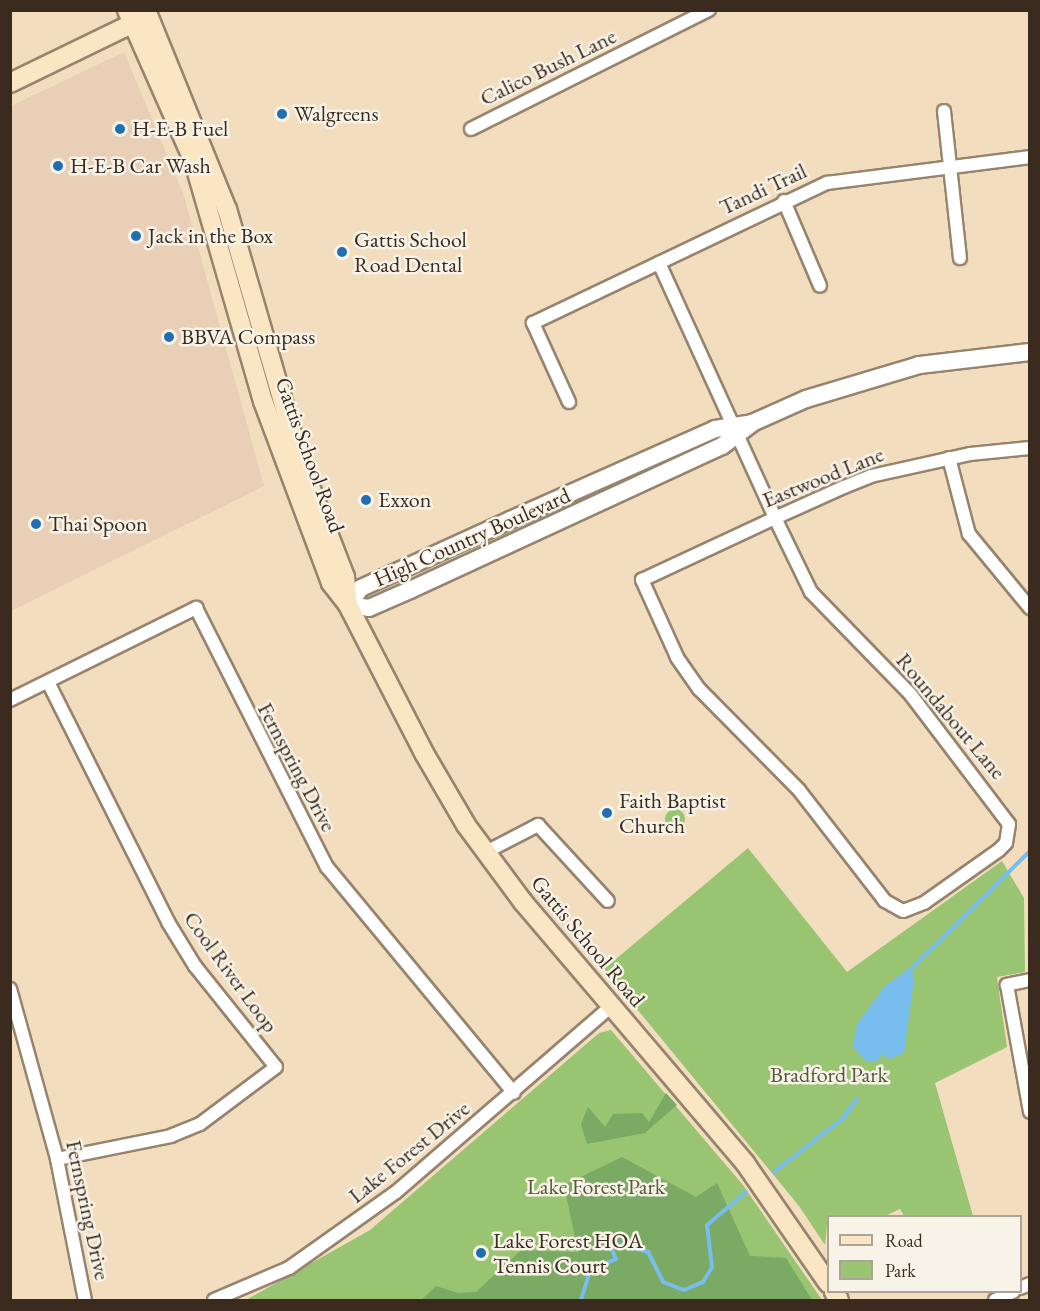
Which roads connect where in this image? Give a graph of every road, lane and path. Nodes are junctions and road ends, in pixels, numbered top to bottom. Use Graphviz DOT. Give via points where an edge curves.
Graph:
graph roads {
  1 [pos="709,10"];
  2 [pos="143,14"];
  3 [pos="10,83"];
  4 [pos="944,111"];
  5 [pos="471,129"];
  6 [pos="1029,158"];
  7 [pos="949,166"];
  8 [pos="784,201"];
  9 [pos="960,258"];
  10 [pos="659,263"];
  11 [pos="820,286"];
  12 [pos="1029,352"];
  13 [pos="569,402"];
  14 [pos="734,430"];
  15 [pos="1029,448"];
  16 [pos="950,458"];
  17 [pos="592,485"];
  18 [pos="599,504"];
  19 [pos="775,518"];
  20 [pos="510,520"];
  21 [pos="517,541"];
  22 [pos="642,580"];
  23 [pos="348,605"];
  24 [pos="1029,608"];
  25 [pos="48,682"];
  26 [pos="10,700"];
  27 [pos="486,852"];
  28 [pos="608,901"];
  29 [pos="1029,980"];
  30 [pos="10,989"];
  31 [pos="610,1007"];
  32 [pos="514,1093"];
  33 [pos="1029,1112"];
  34 [pos="57,1160"];
  35 [pos="827,1282"];
  36 [pos="1011,1293"];
  37 [pos="85,1300"];
  38 [pos="214,1300"];
  39 [pos="995,1300"];
  1 -- 5 [label="street, Calico Bush Lane"];
  2 -- 3 [label="main road"];
  2 -- 23 [label="main road, Gattis School Road" via="194,162 289,475 331,583"];
  4 -- 7 [label="street"];
  6 -- 7 [label="street, Tandi Trail"];
  7 -- 8 [label="street, Tandi Trail" via="836,180"];
  7 -- 9 [label="street"];
  8 -- 10 [label="street, Tandi Trail"];
  8 -- 11 [label="street"];
  10 -- 13 [label="street, Tandi Trail" via="533,323"];
  10 -- 14 [label="street, Roundabout Lane"];
  12 -- 14 [label="street, High Country Boulevard" via="920,365 807,399"];
  14 -- 17 [label="street, High Country Boulevard"];
  14 -- 18 [label="street, High Country Boulevard"];
  14 -- 19 [label="street, Roundabout Lane"];
  15 -- 16 [label="street, Eastwood Lane"];
  16 -- 19 [label="street, Eastwood Lane" via="871,477"];
  16 -- 24 [label="street" via="969,534"];
  17 -- 18 [label="street"];
  17 -- 20 [label="street, High Country Boulevard"];
  18 -- 21 [label="street, High Country Boulevard"];
  19 -- 22 [label="street, Eastwood Lane"];
  19 -- 22 [label="street, Roundabout Lane" via="811,592 911,695 1009,824 1006,843 913,910 885,900 799,790 699,689 677,657"];
  20 -- 21 [label="street"];
  20 -- 23 [label="street, High Country Boulevard" via="361,588"];
  21 -- 23 [label="street, High Country Boulevard" via="369,608"];
  23 -- 27 [label="main road, Gattis School Road" via="424,753"];
  25 -- 26 [label="street, Fernspring Drive"];
  25 -- 32 [label="street, Fernspring Drive" via="196,608 327,867"];
  25 -- 34 [label="street, Cool River Loop" via="168,922 195,966 276,1067 200,1124 171,1136"];
  27 -- 28 [label="street" via="538,825"];
  27 -- 31 [label="main road, Gattis School Road"];
  29 -- 33 [label="street" via="1007,985"];
  30 -- 34 [label="street, Fernspring Drive"];
  31 -- 32 [label="street, Lake Forest Drive"];
  31 -- 35 [label="main road, Gattis School Road" via="745,1164"];
  32 -- 38 [label="street, Lake Forest Drive" via="346,1229 289,1268"];
  34 -- 37 [label="street, Fernspring Drive"];
  36 -- 39 [label="street"];
}
